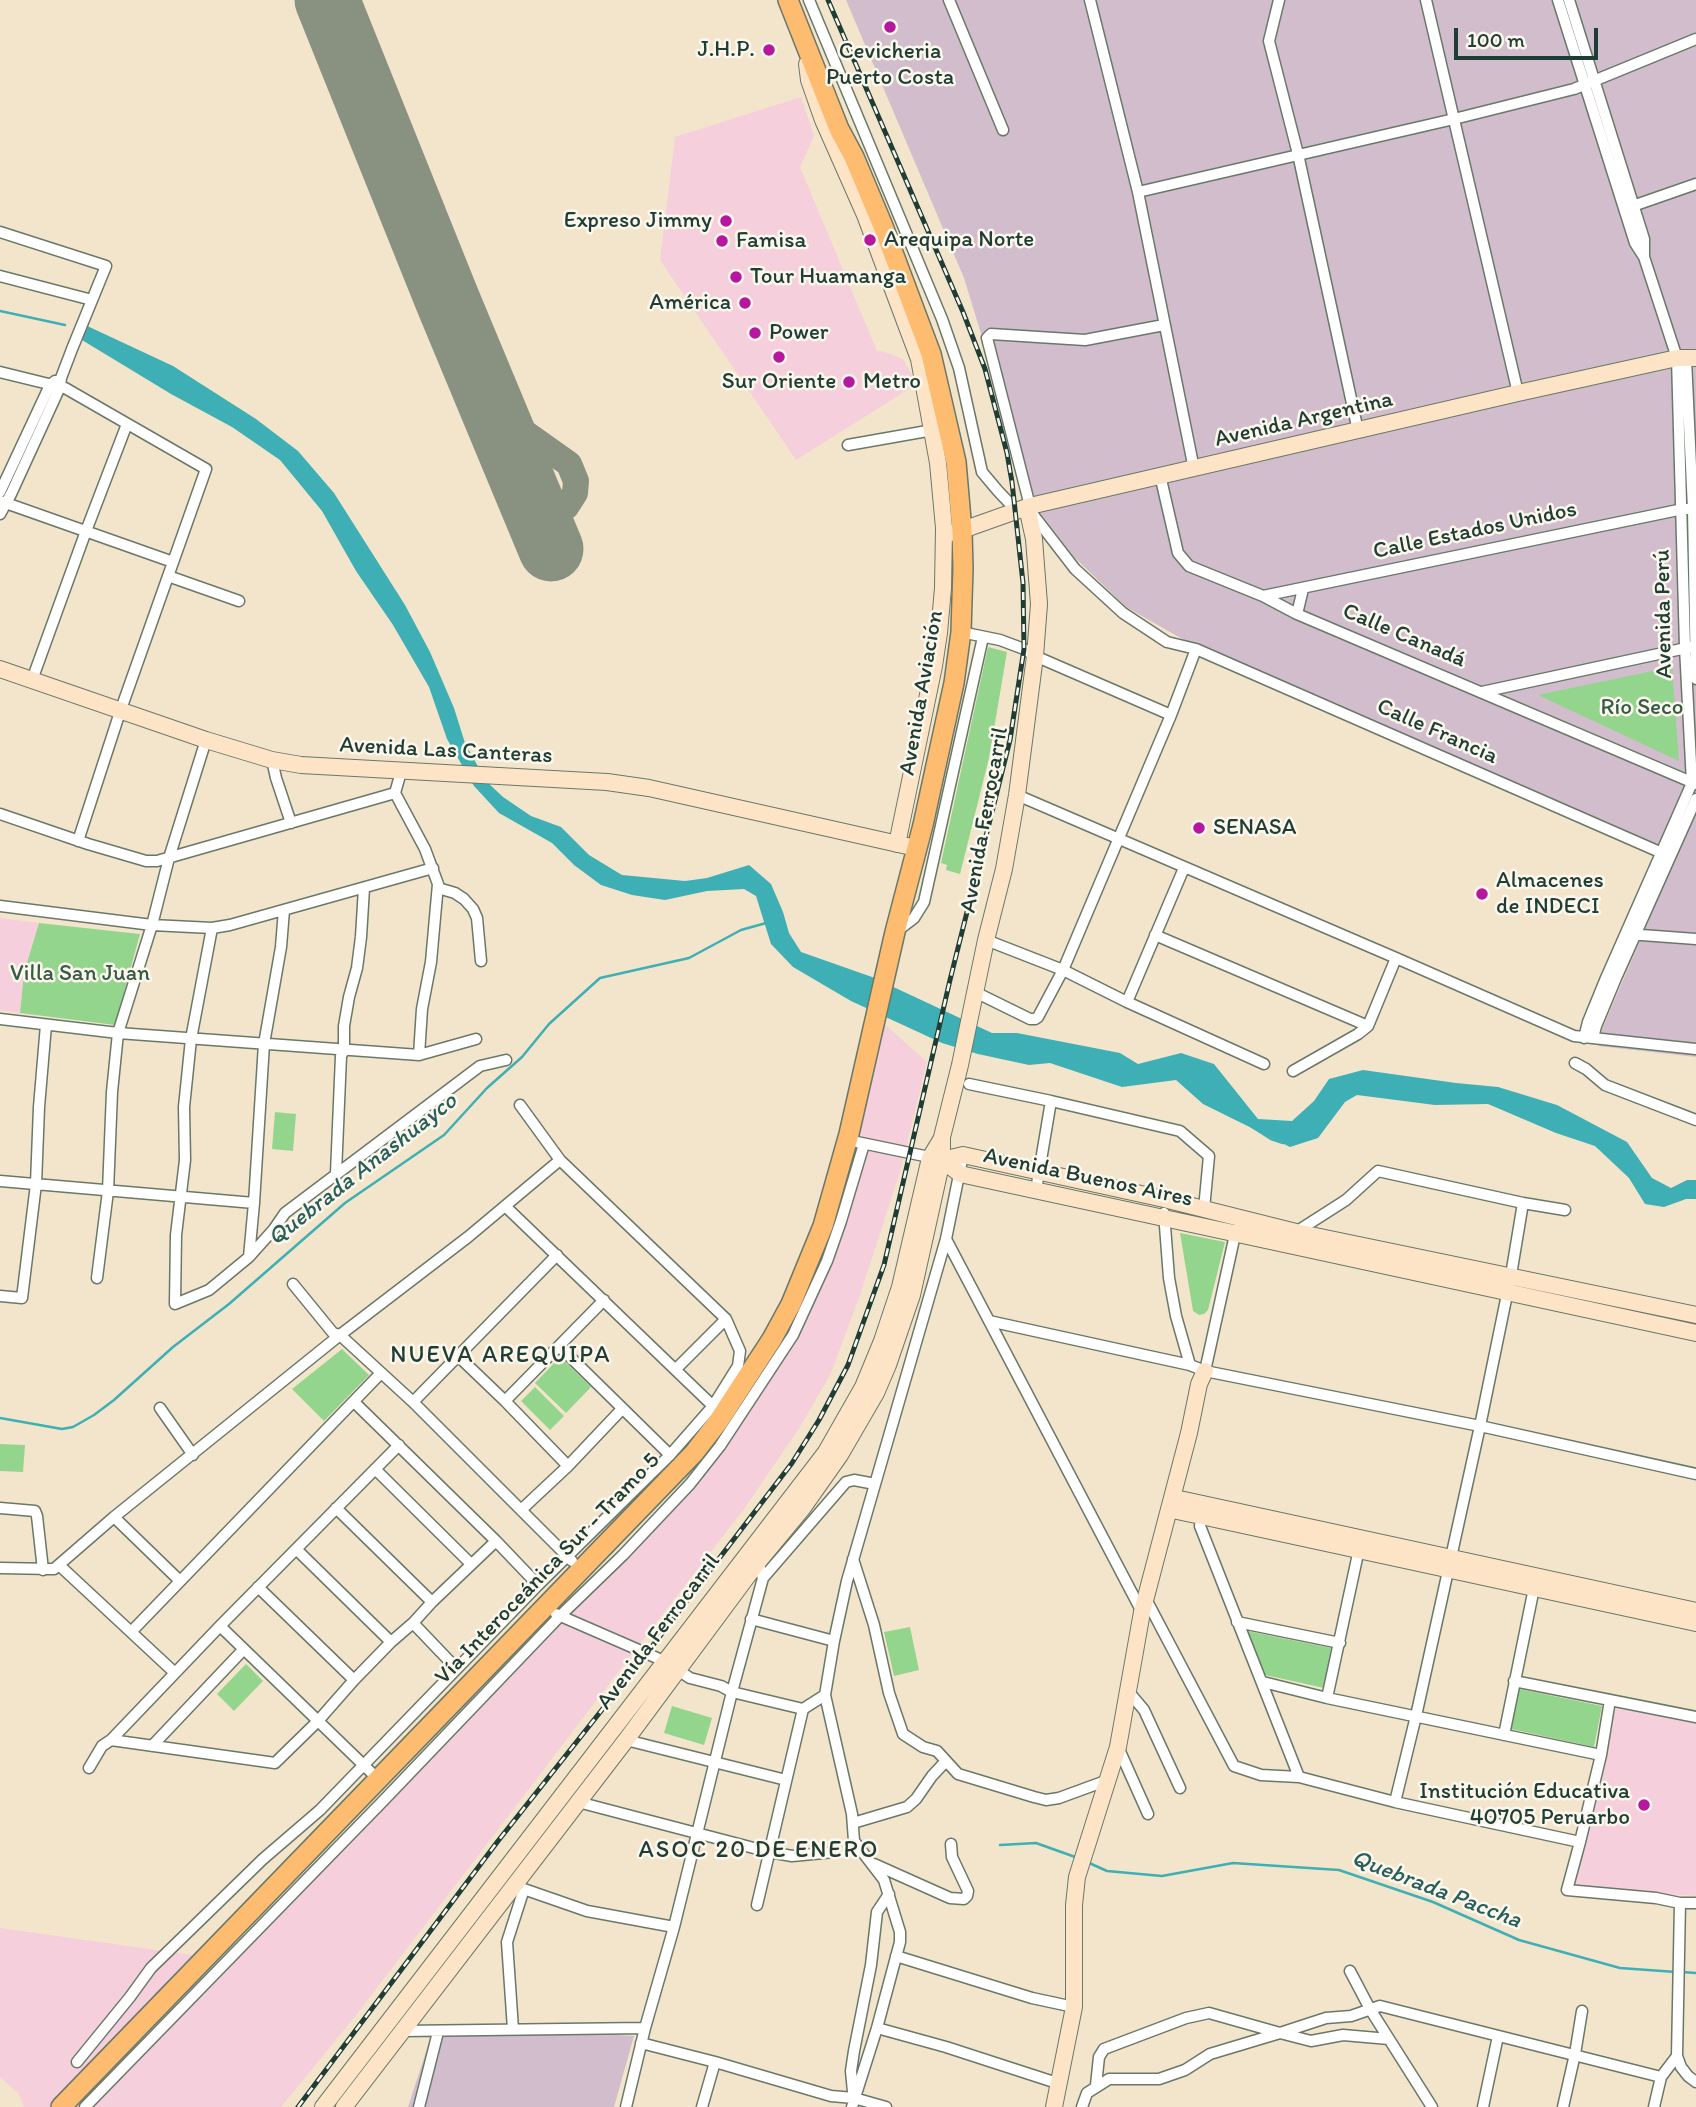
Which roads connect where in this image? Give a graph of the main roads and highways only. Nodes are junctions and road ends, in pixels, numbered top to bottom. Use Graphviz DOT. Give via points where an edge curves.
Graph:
graph roads {
  1 [pos="774,0"];
  2 [pos="788,0"];
  3 [pos="812,75"];
  4 [pos="889,956"];
  5 [pos="61,2107"];
  1 -- 3 [label="highway, Avenida Aviación"];
  2 -- 3 [label="highway, Avenida Aviación"];
  3 -- 4 [label="highway, Avenida Aviación" via="835,133 854,157 900,269 956,463 953,533 964,568 961,632 954,683 907,846"];
  4 -- 5 [label="highway, Vía Interoceánica Sur - Tramo 5" via="873,1026 856,1142 840,1170 791,1304 718,1422 694,1453 575,1564 552,1612 378,1779"];
}
